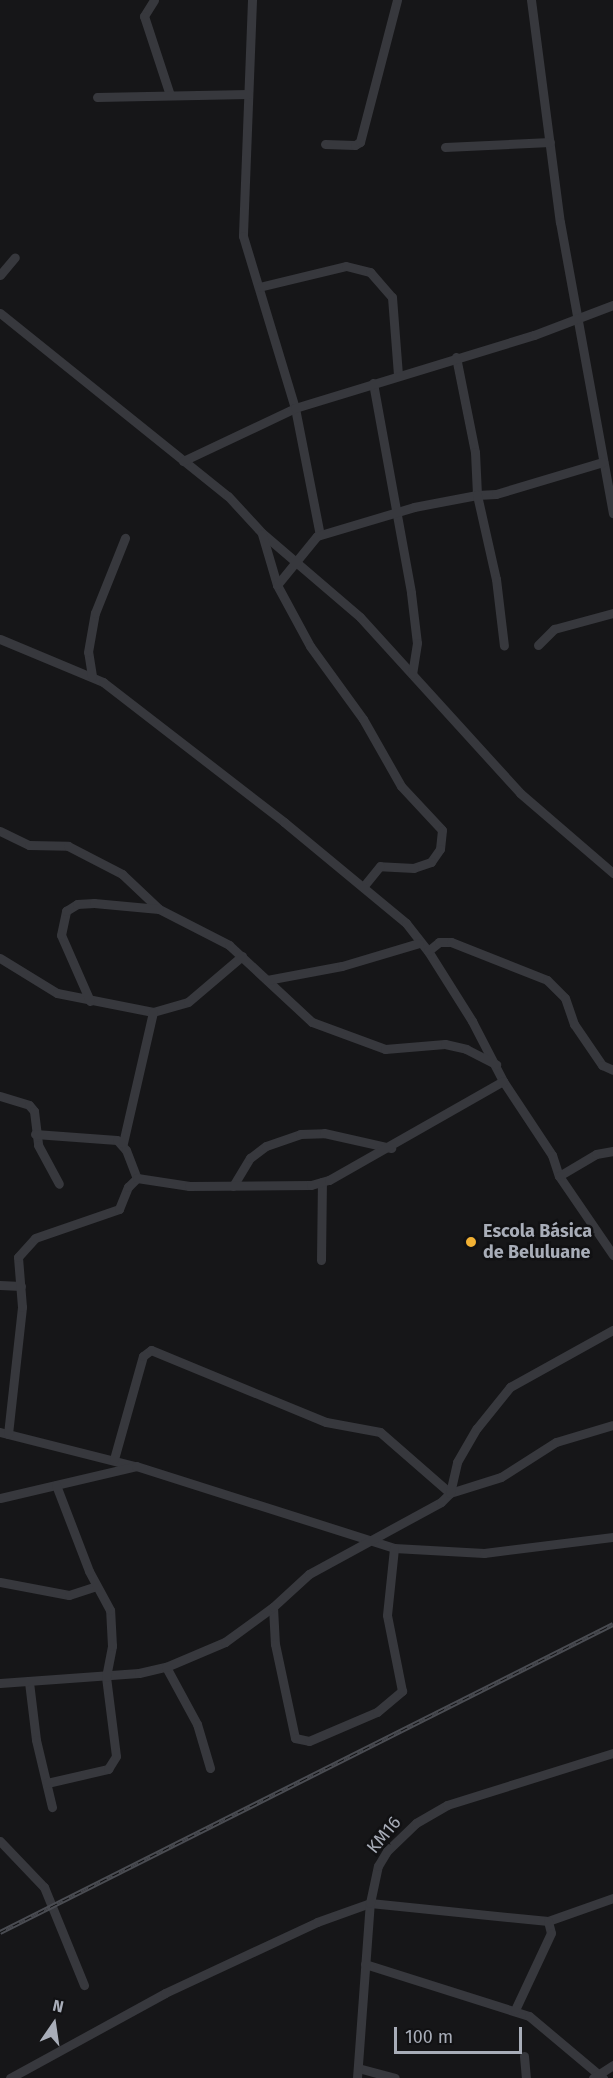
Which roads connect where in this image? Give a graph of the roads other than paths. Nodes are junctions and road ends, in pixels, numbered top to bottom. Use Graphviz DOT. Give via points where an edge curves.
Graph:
graph roads {
  1 [pos="154,0"];
  2 [pos="252,0"];
  3 [pos="397,0"];
  4 [pos="531,0"];
  5 [pos="248,94"];
  6 [pos="170,95"];
  7 [pos="97,97"];
  8 [pos="550,142"];
  9 [pos="325,144"];
  10 [pos="446,147"];
  11 [pos="15,257"];
  12 [pos="0,275"];
  13 [pos="259,287"];
  14 [pos="613,305"];
  15 [pos="0,313"];
  16 [pos="579,319"];
  17 [pos="456,357"];
  18 [pos="398,375"];
  19 [pos="373,383"];
  20 [pos="294,408"];
  21 [pos="183,461"];
  22 [pos="603,462"];
  23 [pos="477,495"];
  24 [pos="397,513"];
  25 [pos="613,513"];
  26 [pos="262,533"];
  27 [pos="320,535"];
  28 [pos="125,538"];
  29 [pos="298,563"];
  30 [pos="277,585"];
  31 [pos="613,613"];
  32 [pos="0,639"];
  33 [pos="538,645"];
  34 [pos="504,646"];
  35 [pos="412,674"];
  36 [pos="92,676"];
  37 [pos="0,831"];
  38 [pos="613,873"];
  39 [pos="363,887"];
  40 [pos="159,909"];
  41 [pos="419,943"];
  42 [pos="428,951"];
  43 [pos="242,956"];
  44 [pos="0,958"];
  45 [pos="267,980"];
  46 [pos="90,1000"];
  47 [pos="153,1012"];
  48 [pos="496,1064"];
  49 [pos="613,1070"];
  50 [pos="503,1081"];
  51 [pos="0,1096"];
  52 [pos="35,1134"];
  53 [pos="123,1143"];
  54 [pos="391,1148"];
  55 [pos="613,1151"];
  56 [pos="559,1176"];
  57 [pos="137,1178"];
  58 [pos="322,1182"];
  59 [pos="59,1184"];
  60 [pos="233,1185"];
  61 [pos="613,1255"];
  62 [pos="321,1260"];
  63 [pos="0,1284"];
  64 [pos="21,1286"];
  65 [pos="613,1330"];
  66 [pos="613,1425"];
  67 [pos="4,1433"];
  68 [pos="114,1459"];
  69 [pos="136,1466"];
  70 [pos="56,1485"];
  71 [pos="450,1493"];
  72 [pos="0,1498"];
  73 [pos="613,1537"];
  74 [pos="372,1543"];
  75 [pos="394,1548"];
  76 [pos="0,1582"];
  77 [pos="97,1586"];
  78 [pos="273,1607"];
  79 [pos="166,1666"];
  80 [pos="106,1677"];
  81 [pos="29,1682"];
  82 [pos="0,1683"];
  83 [pos="613,1753"];
  84 [pos="210,1768"];
  85 [pos="46,1783"];
  86 [pos="52,1807"];
  87 [pos="0,1841"];
  88 [pos="613,1898"];
  89 [pos="370,1903"];
  90 [pos="548,1921"];
  91 [pos="365,1964"];
  92 [pos="84,1985"];
  93 [pos="515,2010"];
  94 [pos="524,2056"];
  95 [pos="613,2065"];
  96 [pos="358,2073"];
  97 [pos="598,2076"];
  98 [pos="10,2078"];
  99 [pos="395,2078"];
  100 [pos="526,2078"];
  1 -- 6 [label="street" via="144,16"];
  2 -- 5 [label="street"];
  3 -- 9 [label="street" via="360,142 355,146"];
  4 -- 8 [label="street"];
  5 -- 6 [label="street"];
  5 -- 13 [label="street" via="243,236"];
  6 -- 7 [label="street"];
  8 -- 10 [label="street"];
  8 -- 16 [label="street"];
  11 -- 12 [label="street"];
  13 -- 18 [label="street" via="346,266 370,272 392,297"];
  13 -- 20 [label="street"];
  14 -- 16 [label="street"];
  15 -- 21 [label="street"];
  16 -- 17 [label="street"];
  16 -- 22 [label="street"];
  17 -- 18 [label="street"];
  17 -- 23 [label="street" via="475,452"];
  18 -- 19 [label="street"];
  19 -- 20 [label="street"];
  19 -- 24 [label="street"];
  20 -- 21 [label="street"];
  20 -- 27 [label="street"];
  21 -- 26 [label="street" via="228,496"];
  22 -- 23 [label="street" via="496,494"];
  22 -- 25 [label="street"];
  23 -- 24 [label="street"];
  23 -- 34 [label="street" via="496,579"];
  24 -- 27 [label="street"];
  24 -- 35 [label="street" via="417,644"];
  26 -- 29 [label="street"];
  26 -- 30 [label="street"];
  27 -- 29 [label="street" via="310,542"];
  28 -- 36 [label="street" via="95,613 88,652"];
  29 -- 30 [label="street"];
  29 -- 35 [label="street" via="360,617"];
  30 -- 39 [label="street" via="310,646 363,719 401,786 442,830 444,838 431,862 414,868 380,866"];
  31 -- 33 [label="street" via="554,629"];
  32 -- 36 [label="street"];
  35 -- 38 [label="street" via="520,793"];
  36 -- 39 [label="street"];
  37 -- 40 [label="street" via="29,844 68,846 135,883"];
  39 -- 41 [label="street" via="395,913"];
  40 -- 43 [label="street" via="218,938"];
  40 -- 46 [label="street" via="94,903 76,904 66,911 61,935"];
  41 -- 42 [label="street"];
  41 -- 45 [label="street" via="342,966"];
  42 -- 48 [label="street"];
  42 -- 49 [label="street" via="439,942 451,942 547,980 565,998 573,1024 602,1065"];
  43 -- 45 [label="street"];
  43 -- 47 [label="street" via="188,1002"];
  44 -- 46 [label="street" via="57,993"];
  45 -- 48 [label="street" via="302,1016 364,1043 401,1050 445,1044 466,1049"];
  46 -- 47 [label="street"];
  47 -- 53 [label="street"];
  48 -- 50 [label="street"];
  50 -- 54 [label="street"];
  50 -- 56 [label="street" via="552,1155"];
  51 -- 52 [label="street" via="29,1105 34,1112"];
  52 -- 53 [label="street"];
  52 -- 59 [label="street" via="40,1153"];
  53 -- 57 [label="street"];
  54 -- 58 [label="street"];
  54 -- 60 [label="street" via="324,1134 300,1134 266,1146 250,1158"];
  55 -- 56 [label="street" via="596,1154"];
  56 -- 61 [label="street"];
  57 -- 60 [label="street" via="189,1186"];
  57 -- 64 [label="street" via="128,1187 119,1209 35,1238 22,1249 17,1268"];
  58 -- 60 [label="street"];
  58 -- 62 [label="street"];
  63 -- 64 [label="street"];
  64 -- 67 [label="street"];
  65 -- 71 [label="street" via="510,1387 492,1405 457,1462"];
  66 -- 71 [label="street" via="556,1442 501,1477"];
  67 -- 68 [label="street"];
  68 -- 69 [label="street"];
  68 -- 71 [label="street" via="143,1356 151,1350 326,1422 380,1432"];
  69 -- 70 [label="street"];
  69 -- 74 [label="street"];
  70 -- 72 [label="street"];
  70 -- 77 [label="street"];
  71 -- 74 [label="street" via="431,1510"];
  73 -- 75 [label="street" via="484,1553"];
  74 -- 75 [label="street"];
  74 -- 78 [label="street" via="309,1574"];
  75 -- 78 [label="street" via="387,1616 402,1691 377,1712 309,1741 295,1738 280,1675"];
  76 -- 77 [label="street" via="69,1595"];
  77 -- 80 [label="street" via="110,1610 112,1628"];
  78 -- 79 [label="street" via="225,1642"];
  79 -- 80 [label="street"];
  79 -- 84 [label="street" via="188,1703"];
  80 -- 81 [label="street"];
  80 -- 85 [label="street" via="116,1760 108,1769"];
  81 -- 82 [label="street"];
  81 -- 85 [label="street"];
  83 -- 89 [label="street, KM16" via="523,1784 485,1792 431,1813 387,1851 378,1866"];
  85 -- 86 [label="street"];
  87 -- 92 [label="street" via="44,1887"];
  88 -- 90 [label="street"];
  89 -- 90 [label="street"];
  89 -- 91 [label="street, KM16"];
  89 -- 98 [label="street" via="317,1922 165,1993"];
  90 -- 93 [label="street" via="550,1933"];
  91 -- 93 [label="street"];
  91 -- 96 [label="street, KM16"];
  93 -- 97 [label="street" via="544,2027"];
  94 -- 100 [label="street"];
  95 -- 97 [label="street"];
  96 -- 99 [label="street"];
}
